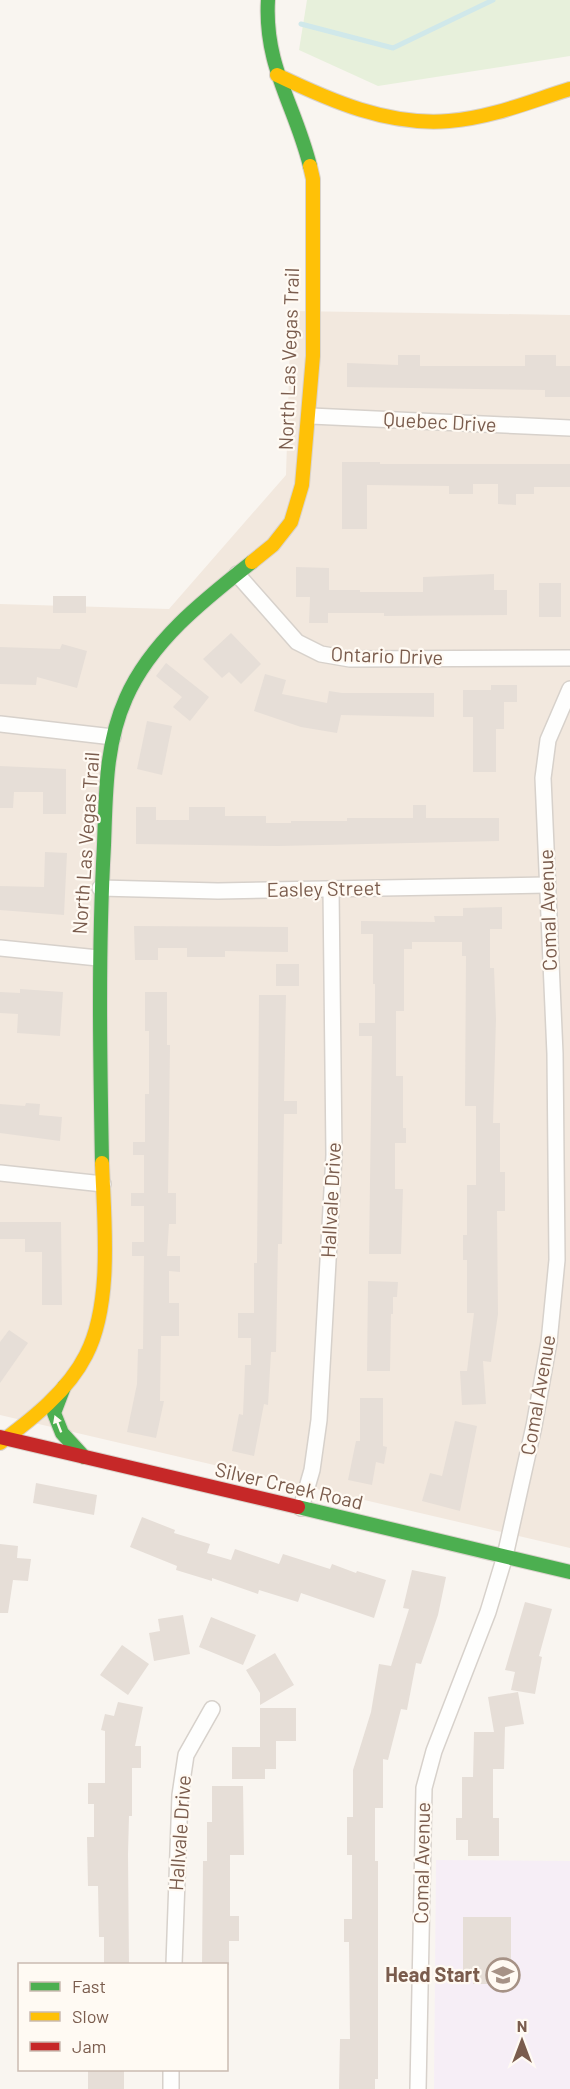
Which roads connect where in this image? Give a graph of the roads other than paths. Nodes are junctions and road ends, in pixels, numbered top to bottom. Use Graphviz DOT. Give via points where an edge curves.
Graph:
graph roads {
  1 [pos="268,0"];
  2 [pos="277,75"];
  3 [pos="570,89"];
  4 [pos="311,416"];
  5 [pos="570,428"];
  6 [pos="237,574"];
  7 [pos="570,658"];
  8 [pos="570,689"];
  9 [pos="0,724"];
  10 [pos="113,737"];
  11 [pos="547,885"];
  12 [pos="100,888"];
  13 [pos="331,889"];
  14 [pos="0,948"];
  15 [pos="99,958"];
  16 [pos="0,1173"];
  17 [pos="103,1184"];
  18 [pos="65,1384"];
  19 [pos="2,1439"];
  20 [pos="84,1457"];
  21 [pos="301,1508"];
  22 [pos="505,1556"];
  23 [pos="570,1572"];
  24 [pos="212,1709"];
  25 [pos="174,1963"];
  26 [pos="171,2071"];
  27 [pos="171,2089"];
  28 [pos="418,2089"];
  1 -- 2 [label="street, North Las Vegas Trail" via="267,40"];
  2 -- 3 [label="street" via="333,102 392,117 448,121 492,113"];
  2 -- 4 [label="street, North Las Vegas Trail" via="313,179"];
  4 -- 5 [label="street, Quebec Drive"];
  4 -- 6 [label="street, North Las Vegas Trail" via="301,494 293,519 273,548"];
  6 -- 7 [label="street, Ontario Drive" via="297,642 321,654 350,659"];
  6 -- 10 [label="street, North Las Vegas Trail" via="155,649 127,692"];
  8 -- 11 [label="street, Comal Avenue" via="548,740 543,778"];
  9 -- 10 [label="street"];
  10 -- 12 [label="street, North Las Vegas Trail"];
  11 -- 13 [label="street, Easley Street"];
  11 -- 22 [label="street, Comal Avenue" via="555,1054 557,1260 549,1342"];
  12 -- 13 [label="street, Easley Street"];
  12 -- 15 [label="street, North Las Vegas Trail"];
  13 -- 21 [label="street, Hallvale Drive" via="334,1155 319,1420 312,1470"];
  14 -- 15 [label="street"];
  15 -- 17 [label="street, North Las Vegas Trail"];
  16 -- 17 [label="street"];
  17 -- 18 [label="street, North Las Vegas Trail" via="100,1311 83,1363"];
  18 -- 19 [label="street, North Las Vegas Trail"];
  20 -- 18 [label="street, one-way" via="62,1433 54,1413"];
  19 -- 20 [label="street, Silver Creek Road"];
  20 -- 21 [label="street, Silver Creek Road"];
  21 -- 22 [label="street, Silver Creek Road"];
  22 -- 23 [label="street, Silver Creek Road"];
  22 -- 28 [label="street, Comal Avenue" via="424,1788"];
  24 -- 25 [label="street, Hallvale Drive" via="186,1755 180,1795"];
  26 -- 27 [label="street"];
}
